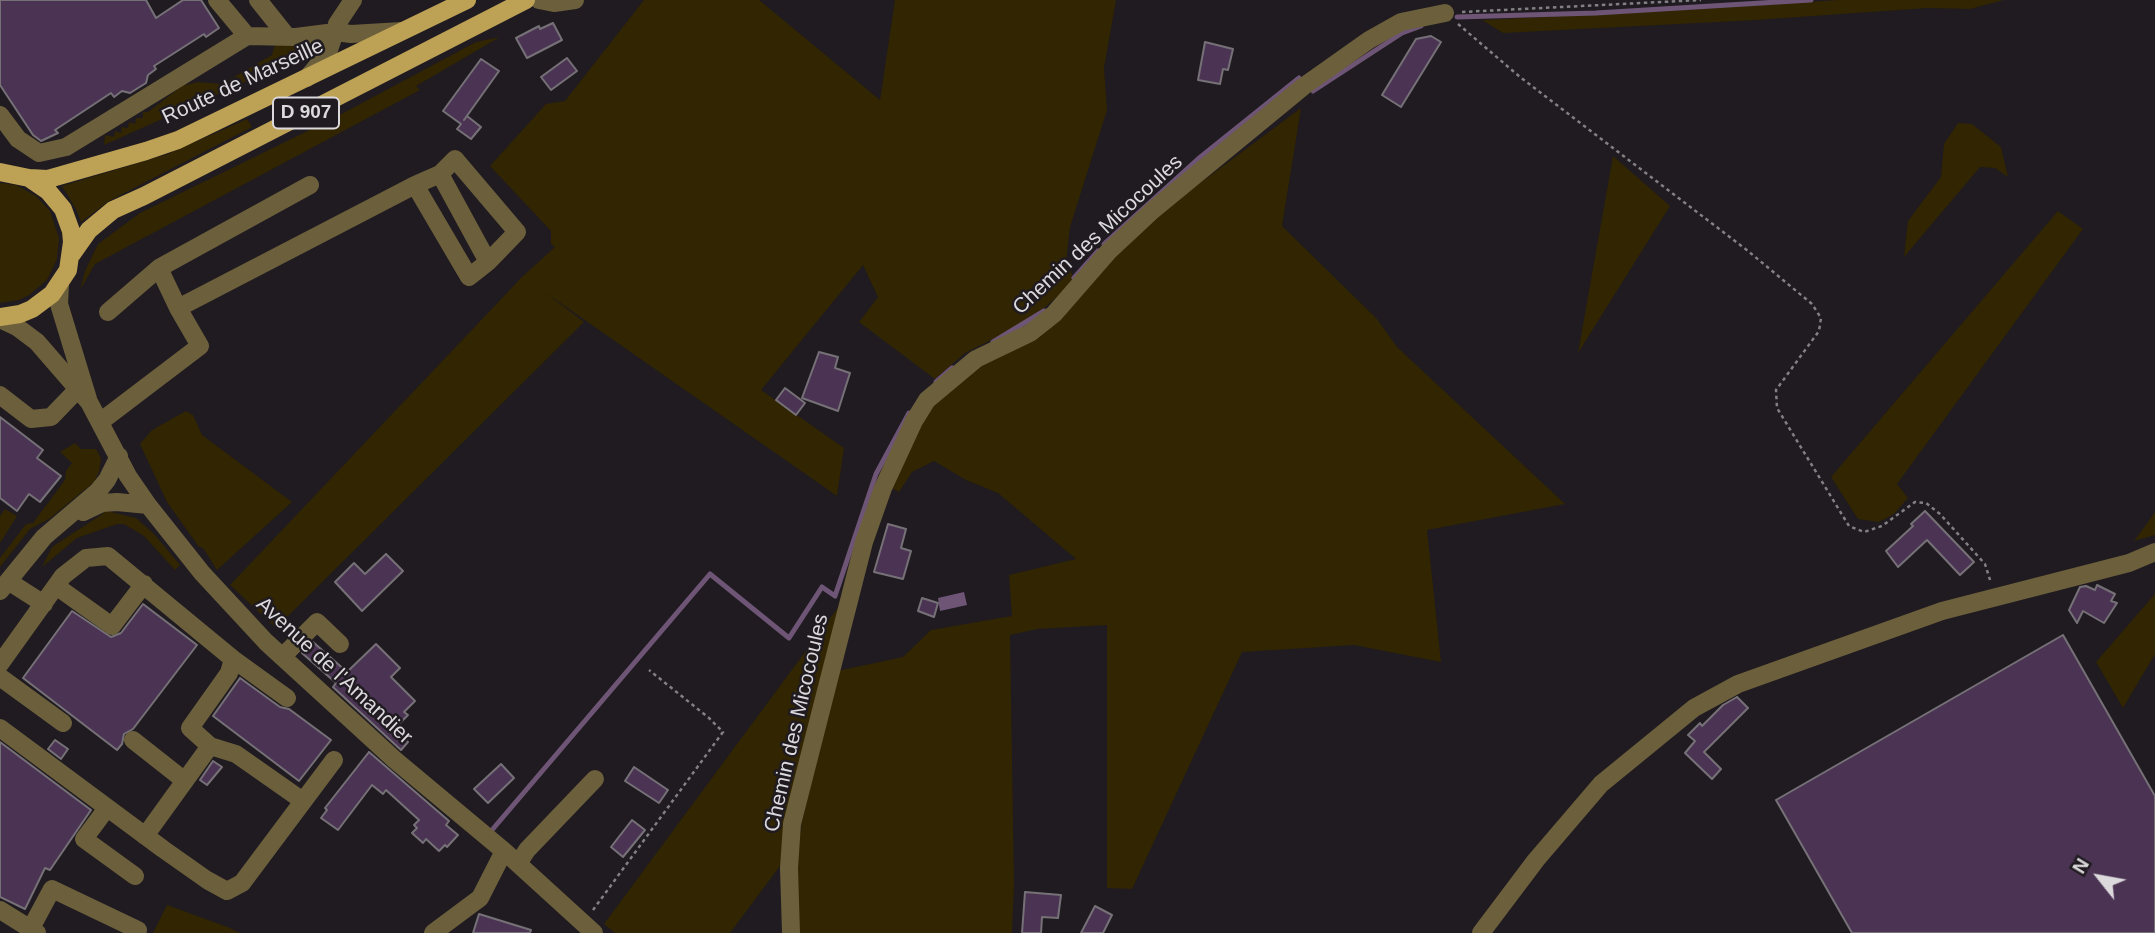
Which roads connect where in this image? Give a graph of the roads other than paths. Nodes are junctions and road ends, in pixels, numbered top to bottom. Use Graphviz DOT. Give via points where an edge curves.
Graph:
graph roads {
  1 [pos="217,0"];
  2 [pos="258,0"];
  3 [pos="353,0"];
  4 [pos="467,0"];
  5 [pos="526,0"];
  6 [pos="540,0"];
  7 [pos="575,0"];
  8 [pos="1445,13"];
  9 [pos="402,31"];
  10 [pos="335,32"];
  11 [pos="286,35"];
  12 [pos="247,36"];
  13 [pos="307,78"];
  14 [pos="0,115"];
  15 [pos="0,172"];
  16 [pos="440,174"];
  17 [pos="29,178"];
  18 [pos="310,185"];
  19 [pos="415,185"];
  20 [pos="72,254"];
  21 [pos="488,262"];
  22 [pos="159,268"];
  23 [pos="60,285"];
  24 [pos="178,308"];
  25 [pos="108,312"];
  26 [pos="0,318"];
  27 [pos="0,395"];
  28 [pos="83,396"];
  29 [pos="100,422"];
  30 [pos="119,456"];
  31 [pos="128,476"];
  32 [pos="102,503"];
  33 [pos="148,505"];
  34 [pos="59,526"];
  35 [pos="2155,552"];
  36 [pos="144,584"];
  37 [pos="4,586"];
  38 [pos="56,586"];
  39 [pos="44,604"];
  40 [pos="340,644"];
  41 [pos="282,656"];
  42 [pos="233,659"];
  43 [pos="0,664"];
  44 [pos="0,677"];
  45 [pos="287,698"];
  46 [pos="64,723"];
  47 [pos="0,728"];
  48 [pos="133,740"];
  49 [pos="210,746"];
  50 [pos="334,760"];
  51 [pos="595,779"];
  52 [pos="185,780"];
  53 [pos="303,801"];
  54 [pos="107,808"];
  55 [pos="145,836"];
  56 [pos="504,851"];
  57 [pos="518,864"];
  58 [pos="135,876"];
  59 [pos="0,910"];
  60 [pos="588,928"];
  61 [pos="33,931"];
  62 [pos="136,933"];
  63 [pos="433,933"];
  64 [pos="791,933"];
  65 [pos="1481,933"];
  1 -- 12 [label="street"];
  2 -- 11 [label="street"];
  3 -- 10 [label="street"];
  4 -- 9 [label="main road, Route de Marseille / D 907"];
  5 -- 20 [label="main road, D 907" via="113,210 89,230"];
  6 -- 7 [label="street"];
  8 -- 64 [label="street, Chemin des Micocoules" via="1401,22 1304,86 1153,210 1108,252 1054,314 1030,333 976,359 927,400 883,488 864,542 792,824"];
  9 -- 10 [label="street"];
  9 -- 13 [label="main road, Route de Marseille / D 907"];
  10 -- 11 [label="street"];
  10 -- 13 [label="street" via="328,53"];
  11 -- 12 [label="street"];
  12 -- 14 [label="street" via="66,147 39,153 18,139"];
  13 -- 17 [label="main road, Route de Marseille / D 907" via="178,140 48,179"];
  15 -- 17 [label="main road"];
  16 -- 19 [label="street"];
  16 -- 21 [label="street"];
  16 -- 21 [label="street" via="455,159 517,232"];
  17 -- 20 [label="main road" via="63,209 71,231"];
  18 -- 22 [label="street"];
  19 -- 21 [label="street" via="469,277"];
  19 -- 24 [label="street"];
  20 -- 23 [label="main road"];
  22 -- 24 [label="street"];
  22 -- 25 [label="street"];
  23 -- 26 [label="main road" via="43,303"];
  23 -- 28 [label="street, Avenue de l'Amandier" via="59,304 82,374"];
  24 -- 29 [label="street" via="200,346"];
  26 -- 28 [label="street, Avenue de l'Amandier" via="46,350"];
  27 -- 28 [label="street" via="32,419 51,417"];
  28 -- 29 [label="street, Avenue de l'Amandier"];
  29 -- 30 [label="street, Avenue de l'Amandier"];
  30 -- 31 [label="street, Avenue de l'Amandier"];
  30 -- 34 [label="street" via="98,491"];
  31 -- 32 [label="street"];
  31 -- 33 [label="street, Avenue de l'Amandier"];
  32 -- 33 [label="street"];
  32 -- 34 [label="street"];
  33 -- 41 [label="street, Avenue de l'Amandier" via="202,573"];
  34 -- 37 [label="street" via="44,537"];
  35 -- 65 [label="street" via="2129,563 1942,611 1767,672 1695,708 1593,793"];
  36 -- 38 [label="street" via="108,556 86,558"];
  36 -- 38 [label="street" via="112,626"];
  36 -- 42 [label="street"];
  37 -- 39 [label="street"];
  38 -- 39 [label="street"];
  39 -- 43 [label="street"];
  40 -- 41 [label="street" via="317,622"];
  41 -- 56 [label="street, Avenue de l'Amandier" via="395,760"];
  42 -- 45 [label="street"];
  42 -- 49 [label="street" via="229,673 190,729"];
  44 -- 46 [label="street"];
  47 -- 54 [label="street"];
  48 -- 52 [label="street"];
  49 -- 52 [label="street"];
  49 -- 53 [label="street" via="236,754"];
  50 -- 53 [label="street"];
  51 -- 57 [label="street"];
  52 -- 55 [label="street"];
  53 -- 55 [label="street" via="242,883 227,891"];
  54 -- 55 [label="street"];
  54 -- 58 [label="street" via="85,839"];
  56 -- 57 [label="street, Avenue de l'Amandier"];
  56 -- 63 [label="street" via="480,898"];
  57 -- 60 [label="street, Avenue de l'Amandier"];
  59 -- 61 [label="street"];
  61 -- 62 [label="street" via="52,889 138,930"];
}
